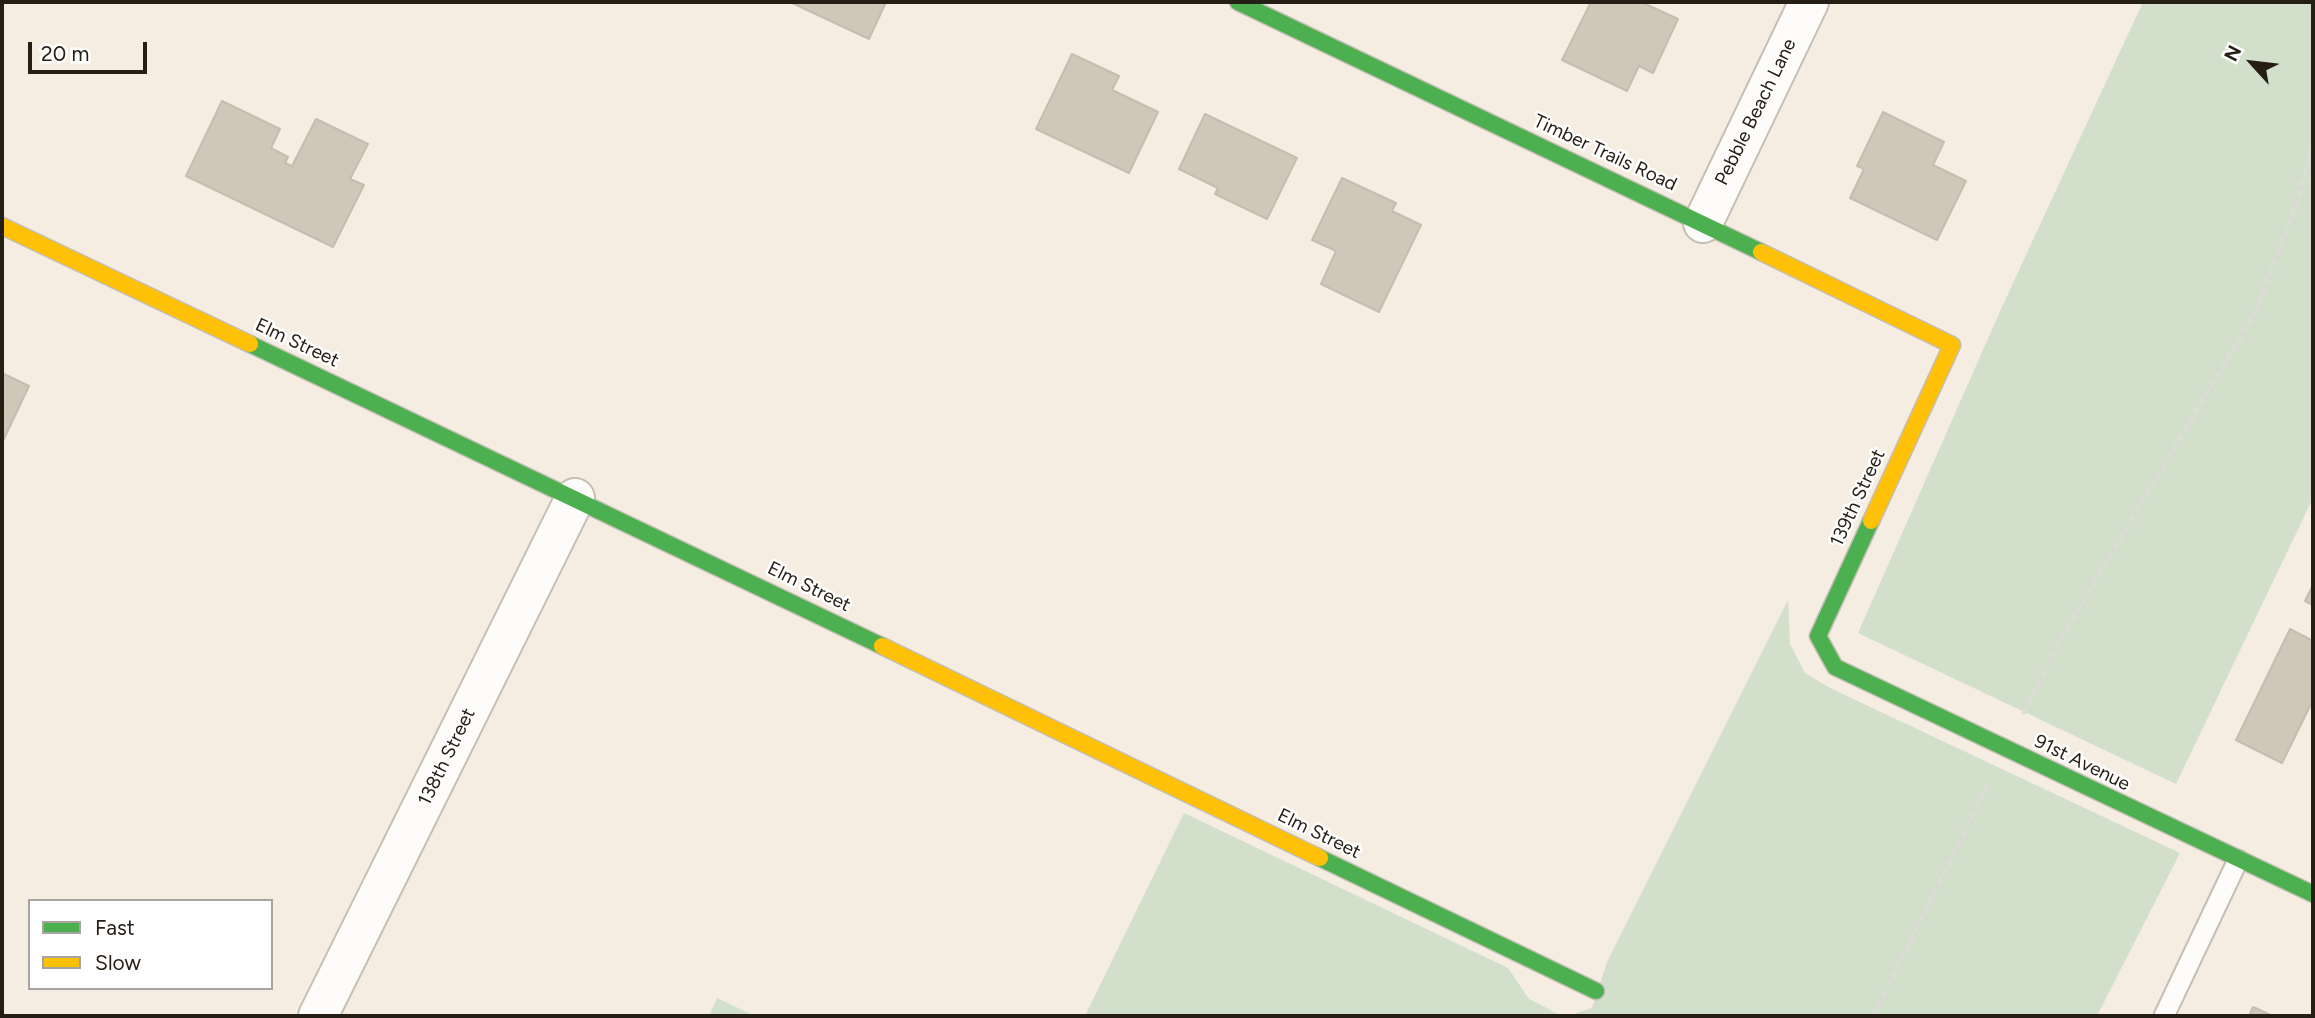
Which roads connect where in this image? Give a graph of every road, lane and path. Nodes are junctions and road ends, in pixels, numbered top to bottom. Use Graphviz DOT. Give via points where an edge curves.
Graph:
graph roads {
  1 [pos="1238,2"];
  2 [pos="1809,2"];
  3 [pos="2313,143"];
  4 [pos="1703,223"];
  5 [pos="2,226"];
  6 [pos="1952,345"];
  7 [pos="575,498"];
  8 [pos="1835,667"];
  9 [pos="2005,749"];
  10 [pos="2238,860"];
  11 [pos="2313,894"];
  12 [pos="1595,991"];
  13 [pos="318,1016"];
  14 [pos="1873,1016"];
  15 [pos="2164,1016"];
  1 -- 4 [label="street, Timber Trails Road"];
  2 -- 4 [label="street, Pebble Beach Lane"];
  3 -- 9 [label="path" via="2297,203 2256,311 2062,637"];
  4 -- 6 [label="street, Timber Trails Road"];
  5 -- 7 [label="street, Elm Street"];
  6 -- 8 [label="street, 139th Street" via="1818,636"];
  7 -- 12 [label="street, Elm Street"];
  7 -- 13 [label="street, 138th Street"];
  8 -- 9 [label="street, 91st Avenue"];
  9 -- 10 [label="street, 91st Avenue"];
  9 -- 14 [label="path"];
  10 -- 11 [label="street, 91st Avenue"];
  10 -- 15 [label="lane"];
}
